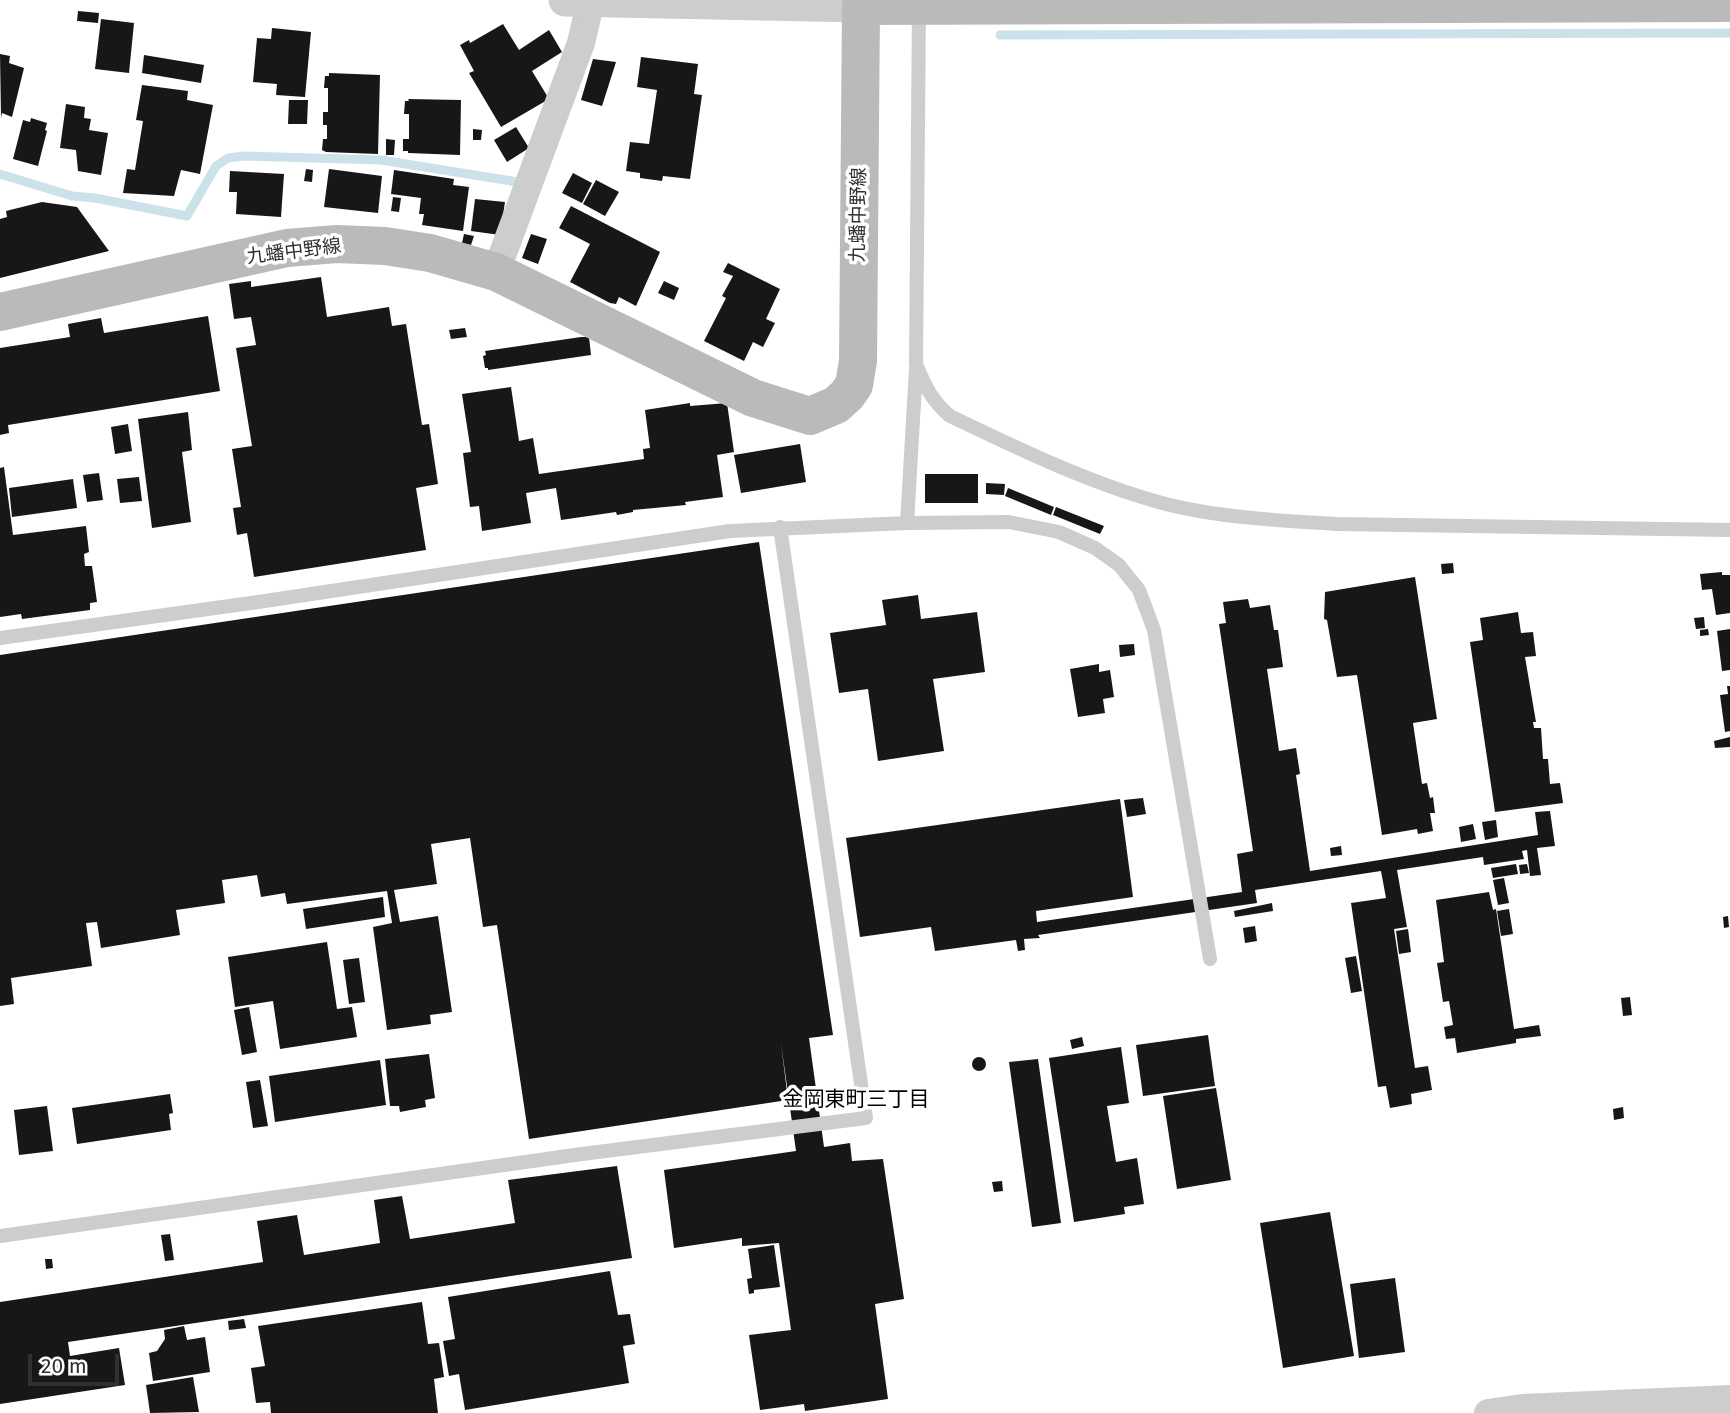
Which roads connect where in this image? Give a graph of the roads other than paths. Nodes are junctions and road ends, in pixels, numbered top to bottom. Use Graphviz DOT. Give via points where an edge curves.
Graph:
graph roads {
  1 [pos="565,0"];
  2 [pos="591,0"];
  3 [pos="1730,3"];
  4 [pos="861,6"];
  5 [pos="919,6"];
  6 [pos="496,272"];
  7 [pos="0,312"];
  8 [pos="916,364"];
  9 [pos="907,523"];
  10 [pos="780,527"];
  11 [pos="1730,530"];
  12 [pos="0,638"];
  13 [pos="1210,959"];
  14 [pos="0,1236"];
  15 [pos="1730,1399"];
  16 [pos="1488,1413"];
  1 -- 2 [label="street"];
  2 -- 4 [label="street"];
  2 -- 6 [label="street" via="581,43"];
  3 -- 5 [label="main road"];
  4 -- 5 [label="main road"];
  4 -- 6 [label="main road, 九蟠中野線" via="858,361 854,385 836,405 810,415 753,398"];
  5 -- 8 [label="lane"];
  6 -- 7 [label="main road, 九蟠中野線" via="385,246 287,248"];
  8 -- 9 [label="lane"];
  8 -- 11 [label="lane" via="936,405 950,416 1072,472 1196,510 1337,524"];
  9 -- 10 [label="lane"];
  9 -- 13 [label="lane" via="1009,522 1059,532 1119,565 1139,590 1154,630"];
  10 -- 12 [label="lane"];
  10 -- 14 [label="lane" via="866,1118"];
  15 -- 16 [label="street"];
}
